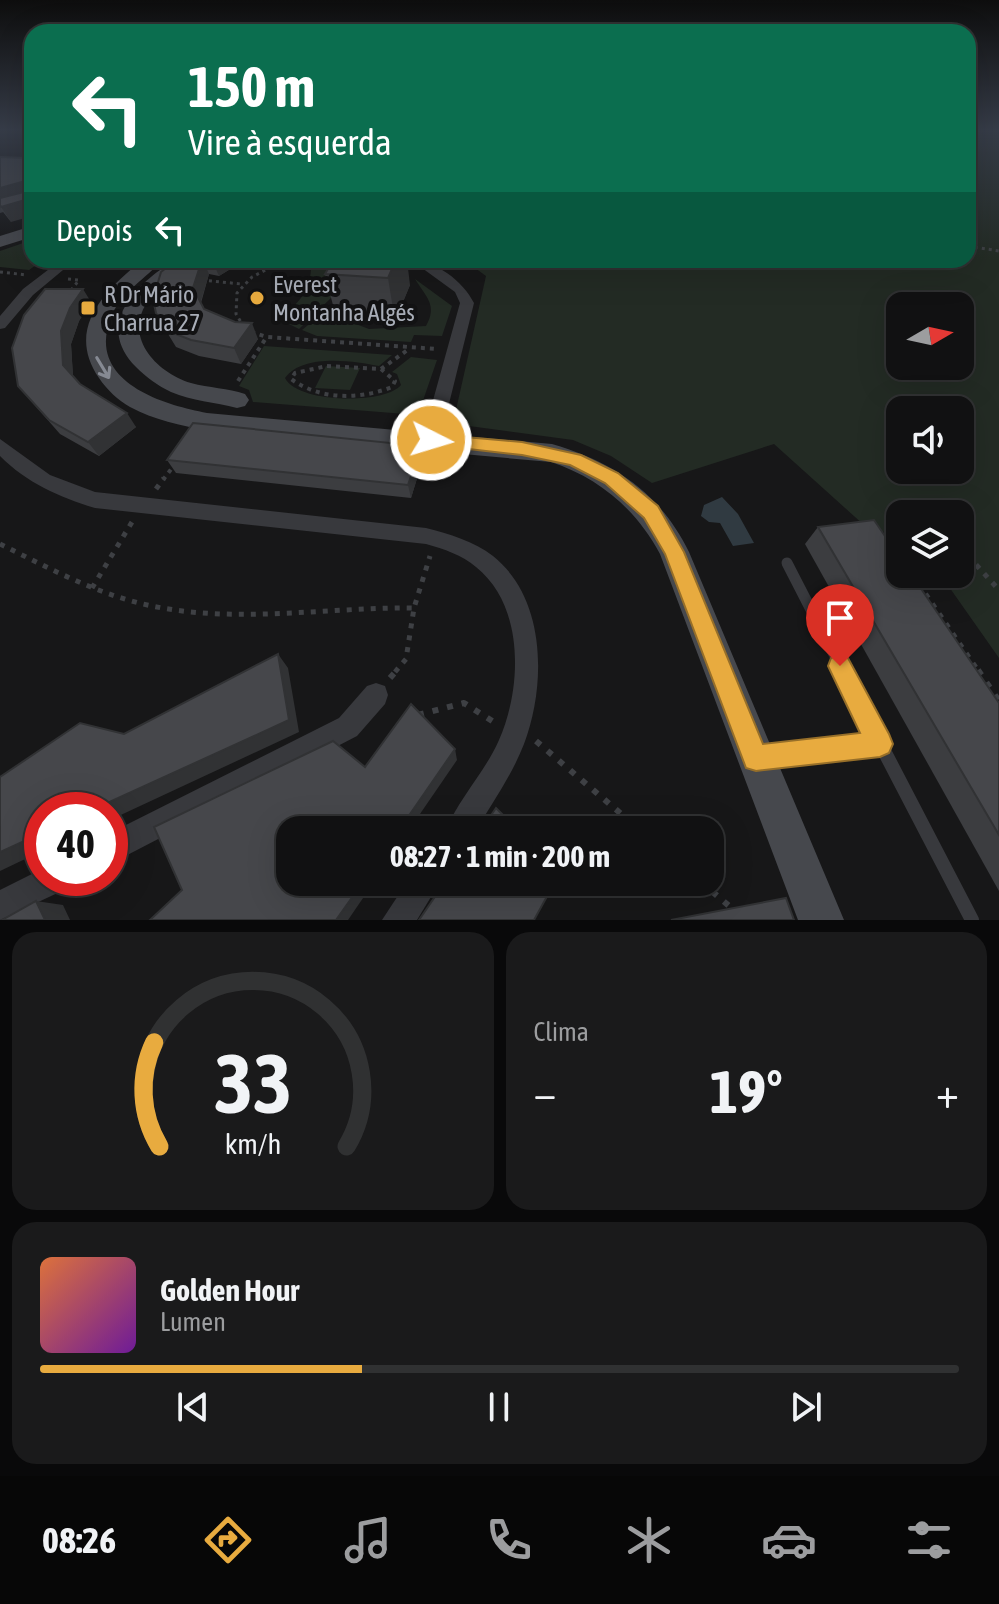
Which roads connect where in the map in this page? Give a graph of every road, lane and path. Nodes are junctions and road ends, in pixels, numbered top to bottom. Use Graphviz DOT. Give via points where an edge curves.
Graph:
graph roads {
  1 [pos="24,203"];
  2 [pos="0,210"];
  3 [pos="24,234"];
  4 [pos="0,242"];
  5 [pos="976,247"];
  6 [pos="999,251"];
  7 [pos="57,268"];
  8 [pos="144,268"];
  9 [pos="176,268"];
  10 [pos="265,268"];
  11 [pos="429,268"];
  12 [pos="45,276"];
  13 [pos="194,284"];
  14 [pos="243,284"];
  15 [pos="113,294"];
  16 [pos="0,325"];
  17 [pos="267,337"];
  18 [pos="411,347"];
  19 [pos="455,350"];
  20 [pos="381,369"];
  21 [pos="232,398"];
  22 [pos="207,422"];
  23 [pos="259,427"];
  24 [pos="431,440"];
  25 [pos="0,445"];
  26 [pos="436,538"];
  27 [pos="0,544"];
  28 [pos="974,562"];
  29 [pos="787,563"];
  30 [pos="922,588"];
  31 [pos="999,590"];
  32 [pos="414,608"];
  33 [pos="376,695"];
  34 [pos="999,701"];
  35 [pos="517,725"];
  36 [pos="880,744"];
  37 [pos="756,758"];
  38 [pos="468,816"];
  39 [pos="624,816"];
  40 [pos="128,840"];
  41 [pos="24,894"];
  42 [pos="415,896"];
  43 [pos="718,896"];
  44 [pos="0,906"];
  45 [pos="398,920"];
  46 [pos="746,920"];
  47 [pos="821,920"];
  48 [pos="972,920"];
  1 -- 2 [label="street"];
  3 -- 4 [label="street"];
  5 -- 6 [label="path"];
  7 -- 12 [label="street"];
  8 -- 15 [label="street"];
  9 -- 21 [label="street" via="140,298 127,326 128,342 142,362 171,383"];
  10 -- 14 [label="path"];
  11 -- 19 [label="street" via="465,293 467,309"];
  12 -- 15 [label="path" via="79,280 69,293"];
  12 -- 16 [label="street"];
  13 -- 14 [label="path"];
  14 -- 17 [label="path" via="234,304 239,320"];
  15 -- 22 [label="street, one-way" via="95,326 93,341 105,374 116,387 152,408"];
  17 -- 18 [label="path"];
  17 -- 21 [label="path"];
  18 -- 19 [label="path"];
  18 -- 20 [label="path"];
  19 -- 24 [label="street"];
  20 -- 20 [label="path" via="395,381 392,387 365,394 312,391 291,379 315,367"];
  21 -- 22 [label="street" via="225,414"];
  21 -- 23 [label="street" via="243,419"];
  22 -- 23 [label="street"];
  23 -- 24 [label="street"];
  24 -- 37 [label="street" via="522,448 574,459 611,478 651,512 674,552"];
  25 -- 26 [label="street" via="42,481 95,500"];
  26 -- 32 [label="path"];
  26 -- 35 [label="street" via="490,566 515,602 526,670"];
  27 -- 32 [label="path" via="82,585 155,607 269,614 345,606"];
  28 -- 31 [label="path"];
  29 -- 36 [label="lane"];
  30 -- 34 [label="path"];
  32 -- 33 [label="path" via="406,659"];
  33 -- 35 [label="path" via="402,719 464,703 495,724"];
  33 -- 40 [label="street" via="348,727"];
  35 -- 38 [label="street" via="510,747"];
  35 -- 39 [label="path"];
  36 -- 37 [label="lane"];
  36 -- 48 [label="lane"];
  37 -- 47 [label="street"];
  41 -- 44 [label="street"];
  42 -- 45 [label="street"];
  43 -- 46 [label="path"];
}
